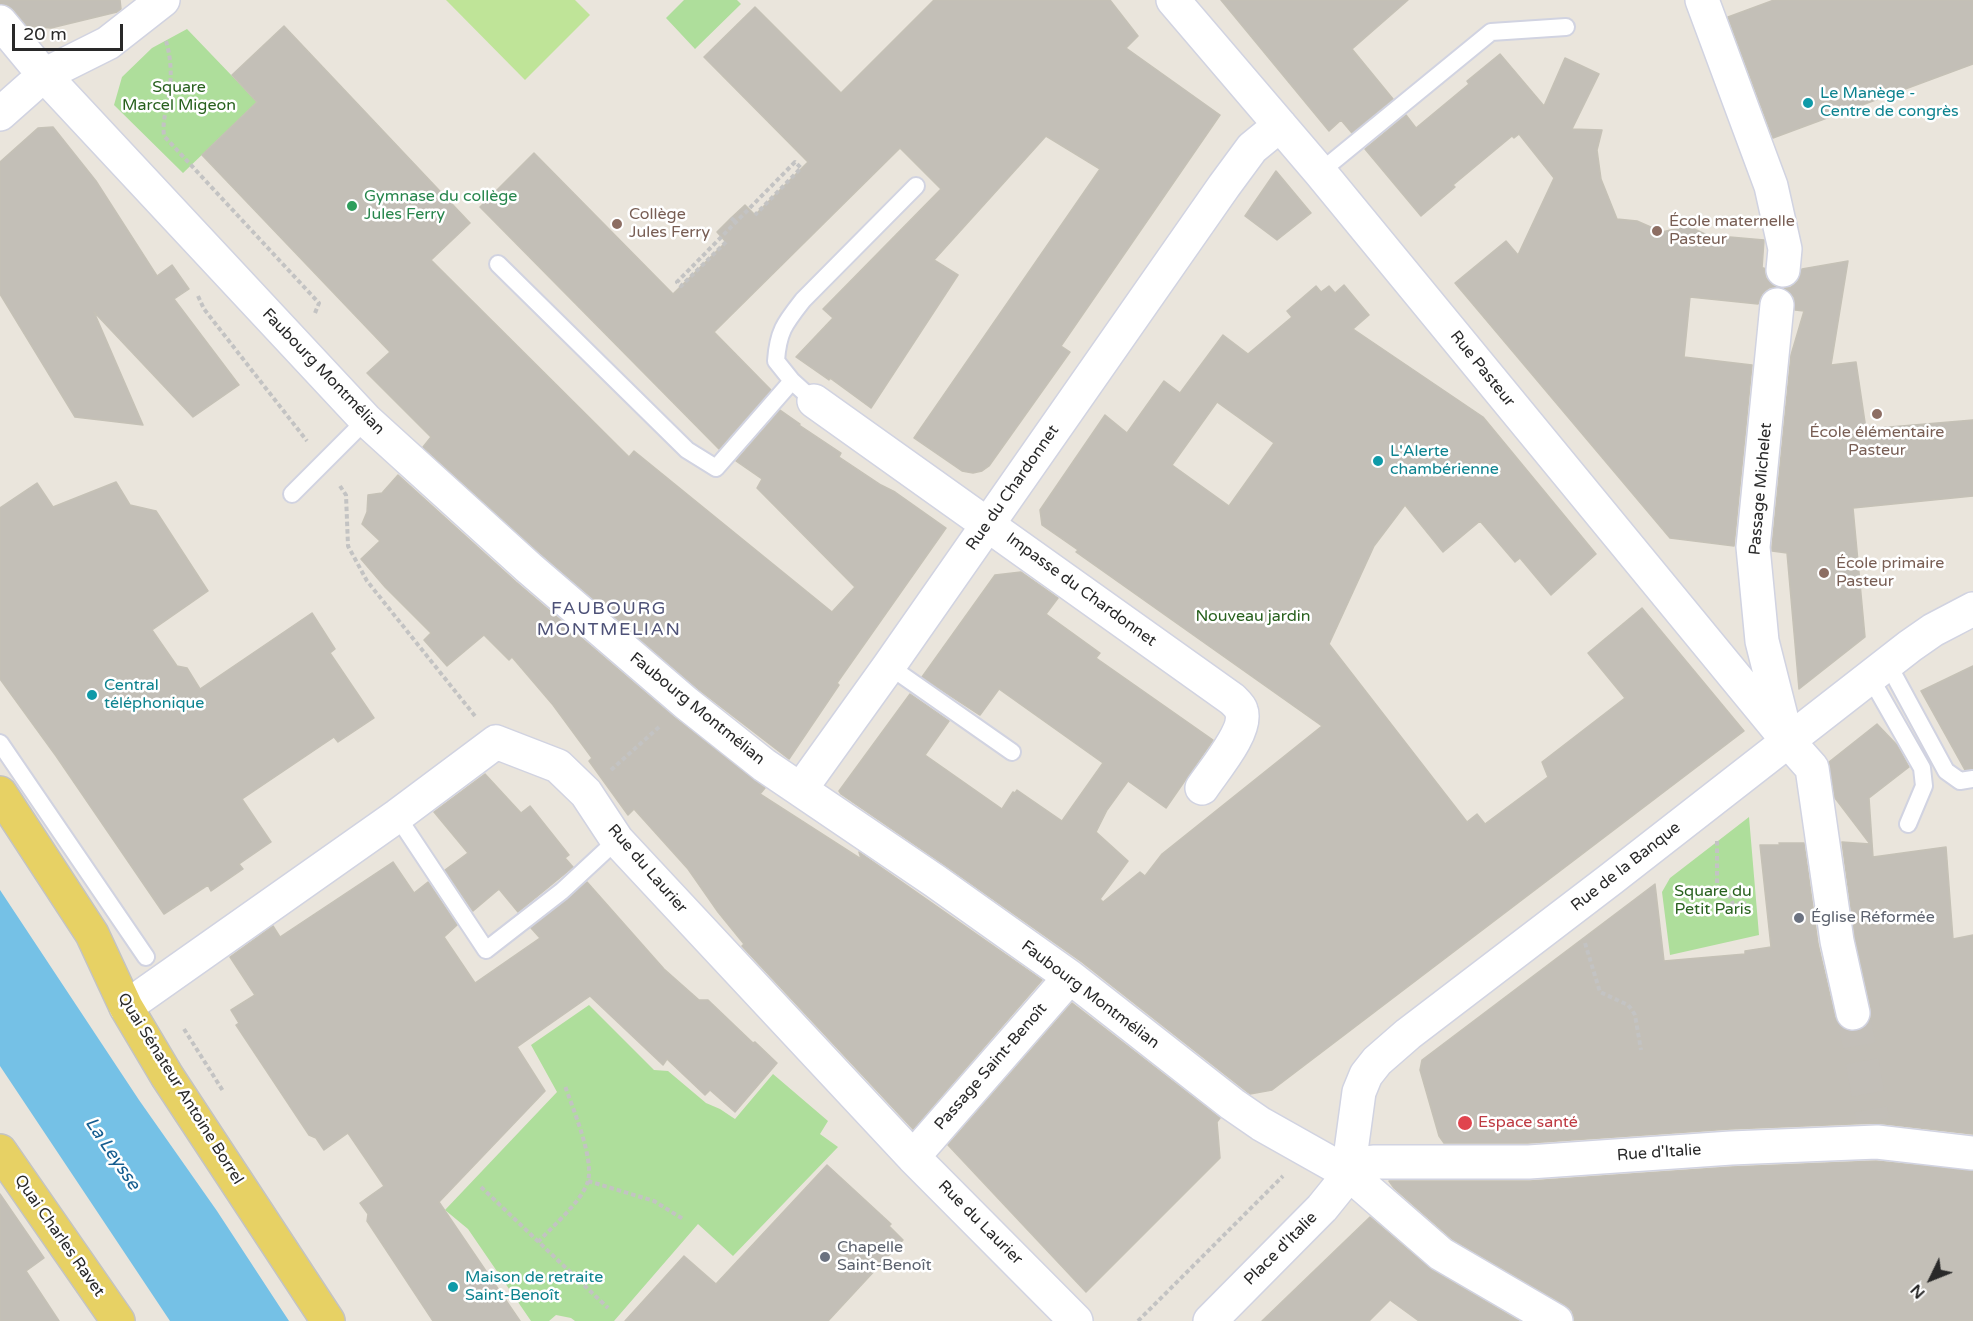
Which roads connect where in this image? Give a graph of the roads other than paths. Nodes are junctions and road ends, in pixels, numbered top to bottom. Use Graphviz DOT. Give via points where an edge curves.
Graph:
graph roads {
  1 [pos="163,0"];
  2 [pos="1173,0"];
  3 [pos="1702,0"];
  4 [pos="0,22"];
  5 [pos="1566,27"];
  6 [pos="44,75"];
  7 [pos="0,114"];
  8 [pos="1280,125"];
  9 [pos="1320,172"];
  10 [pos="916,186"];
  11 [pos="498,264"];
  12 [pos="1783,270"];
  13 [pos="1778,305"];
  14 [pos="803,391"];
  15 [pos="366,420"];
  16 [pos="292,494"];
  17 [pos="988,524"];
  18 [pos="1973,609"];
  19 [pos="889,666"];
  20 [pos="1879,670"];
  21 [pos="1788,741"];
  22 [pos="0,743"];
  23 [pos="1012,752"];
  24 [pos="1973,779"];
  25 [pos="805,785"];
  26 [pos="1202,788"];
  27 [pos="0,793"];
  28 [pos="397,816"];
  29 [pos="1908,824"];
  30 [pos="618,840"];
  31 [pos="146,957"];
  32 [pos="1070,977"];
  33 [pos="126,1007"];
  34 [pos="1853,1013"];
  35 [pos="0,1151"];
  36 [pos="1973,1153"];
  37 [pos="913,1157"];
  38 [pos="1347,1173"];
  39 [pos="118,1321"];
  40 [pos="328,1321"];
  41 [pos="1076,1321"];
  42 [pos="1210,1321"];
  43 [pos="1556,1321"];
  1 -- 6 [label="street" via="108,43"];
  2 -- 8 [label="street, Rue Pasteur"];
  3 -- 12 [label="street" via="1771,186 1785,249"];
  4 -- 6 [label="street, Faubourg Montmélian"];
  5 -- 9 [label="lane" via="1491,32"];
  6 -- 7 [label="street"];
  6 -- 15 [label="street, Faubourg Montmélian"];
  8 -- 9 [label="street, Rue Pasteur"];
  8 -- 17 [label="street, Rue du Chardonnet" via="1252,148 1224,186"];
  9 -- 21 [label="street, Rue Pasteur"];
  10 -- 14 [label="lane" via="803,300 777,340 776,361"];
  11 -- 14 [label="lane" via="687,450 716,468"];
  13 -- 21 [label="street, Passage Michelet" via="1753,547 1762,641"];
  14 -- 17 [label="street, Impasse du Chardonnet"];
  15 -- 16 [label="lane"];
  15 -- 25 [label="street, Faubourg Montmélian" via="686,703 764,765"];
  17 -- 19 [label="street, Rue du Chardonnet"];
  17 -- 26 [label="street, Impasse du Chardonnet" via="1241,709 1243,722 1237,737"];
  18 -- 20 [label="street, Rue de la Banque" via="1932,630"];
  19 -- 23 [label="lane"];
  19 -- 25 [label="street, Rue du Chardonnet"];
  20 -- 21 [label="street, Rue de la Banque"];
  20 -- 24 [label="lane" via="1946,771 1960,781"];
  20 -- 29 [label="lane" via="1922,768 1924,786"];
  21 -- 34 [label="street, Rue Pasteur" via="1812,768"];
  21 -- 38 [label="street, Rue de la Banque" via="1377,1061 1359,1092"];
  22 -- 31 [label="lane"];
  25 -- 32 [label="street, Faubourg Montmélian"];
  27 -- 33 [label="main road, Quai Sénateur Antoine Borrel" via="92,934"];
  28 -- 30 [label="street, Rue du Laurier" via="496,742 558,766 586,793"];
  28 -- 30 [label="lane" via="486,950 562,891"];
  28 -- 33 [label="street"];
  30 -- 37 [label="street, Rue du Laurier"];
  32 -- 37 [label="street, Passage Saint-Benoît"];
  32 -- 38 [label="street, Faubourg Montmélian" via="1232,1104"];
  33 -- 40 [label="main road, Quai Sénateur Antoine Borrel"];
  35 -- 39 [label="main road, Quai Charles Ravet"];
  36 -- 38 [label="street, Rue d'Italie" via="1875,1132 1721,1149 1529,1162 1374,1162"];
  37 -- 41 [label="street, Rue du Laurier"];
  38 -- 42 [label="street, Place d'Italie" via="1332,1197"];
  38 -- 43 [label="street, Faubourg Montmélian" via="1441,1254"];
}
